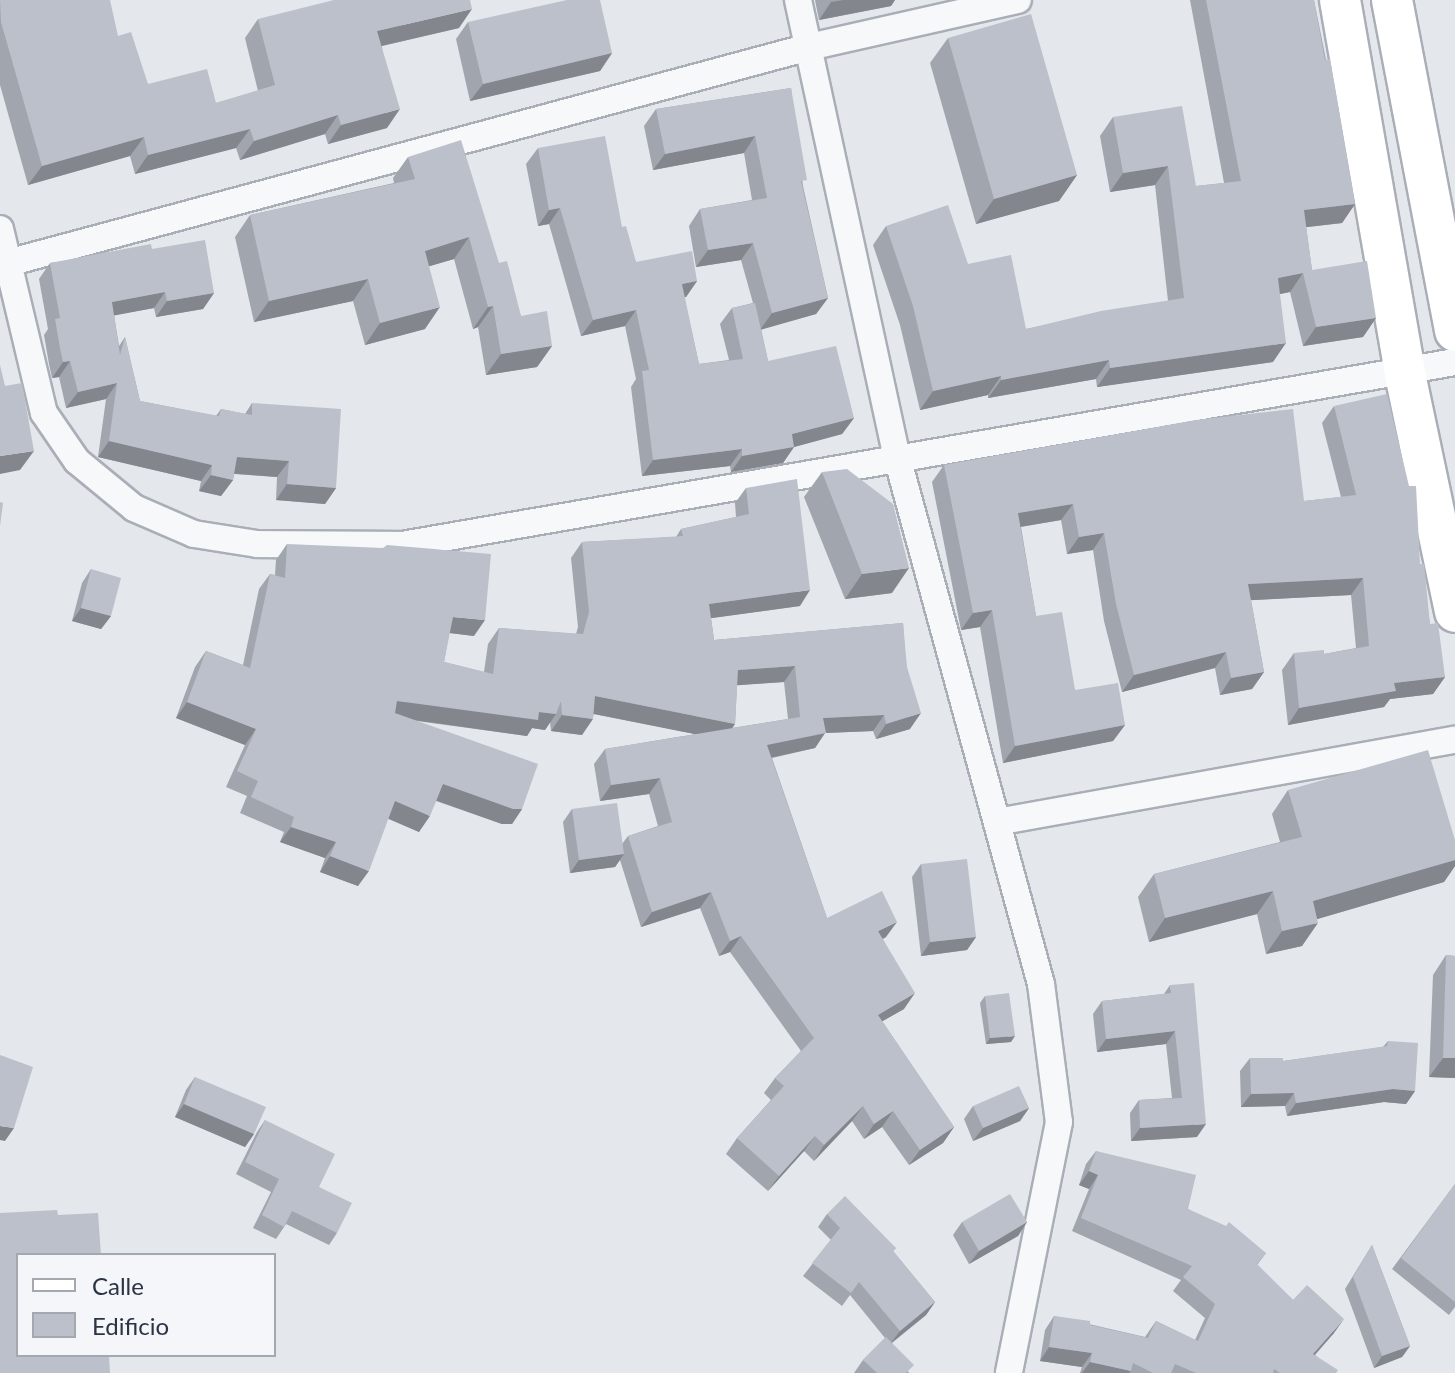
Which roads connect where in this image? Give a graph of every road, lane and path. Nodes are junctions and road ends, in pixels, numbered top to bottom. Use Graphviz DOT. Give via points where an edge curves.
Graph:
graph roads {
  1 [pos="798,0"];
  2 [pos="1018,0"];
  3 [pos="1340,0"];
  4 [pos="1392,0"];
  5 [pos="809,47"];
  6 [pos="0,229"];
  7 [pos="4,264"];
  8 [pos="1451,283"];
  9 [pos="1455,331"];
  10 [pos="1455,362"];
  11 [pos="1405,374"];
  12 [pos="897,457"];
  13 [pos="1455,612"];
  14 [pos="1455,740"];
  15 [pos="997,822"];
  16 [pos="1009,1373"];
  1 -- 5 [label="street"];
  2 -- 5 [label="street"];
  3 -- 11 [label="main road"];
  4 -- 8 [label="main road"];
  5 -- 7 [label="street"];
  5 -- 12 [label="street"];
  6 -- 7 [label="street"];
  7 -- 12 [label="street" via="44,413 77,461 134,508 194,534 257,544 402,545"];
  8 -- 9 [label="main road"];
  10 -- 11 [label="street"];
  11 -- 12 [label="street"];
  11 -- 13 [label="main road"];
  12 -- 15 [label="street"];
  14 -- 15 [label="street"];
  15 -- 16 [label="street" via="1041,984 1059,1122"];
}
